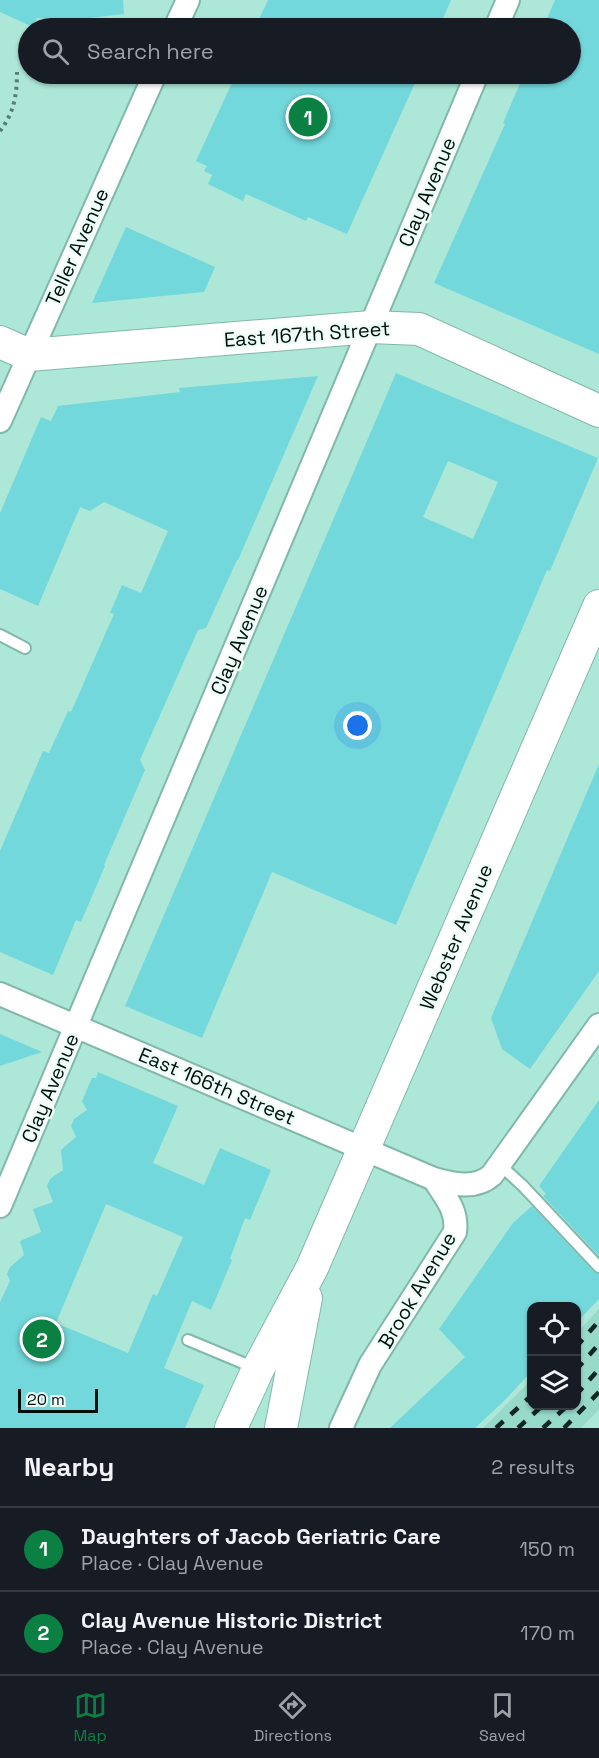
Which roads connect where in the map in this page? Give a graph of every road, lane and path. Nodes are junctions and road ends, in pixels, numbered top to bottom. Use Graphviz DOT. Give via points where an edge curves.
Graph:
graph roads {
  1 [pos="188,0"];
  2 [pos="508,0"];
  3 [pos="180,18"];
  4 [pos="500,18"];
  5 [pos="17,72"];
  6 [pos="151,84"];
  7 [pos="473,84"];
  8 [pos="0,131"];
  9 [pos="371,327"];
  10 [pos="0,342"];
  11 [pos="29,355"];
  12 [pos="599,411"];
  13 [pos="0,421"];
  14 [pos="599,606"];
  15 [pos="0,635"];
  16 [pos="25,648"];
  17 [pos="0,994"];
  18 [pos="599,1025"];
  19 [pos="76,1026"];
  20 [pos="364,1148"];
  21 [pos="499,1164"];
  22 [pos="434,1179"];
  23 [pos="0,1206"];
  24 [pos="599,1267"];
  25 [pos="312,1268"];
  26 [pos="188,1340"];
  27 [pos="258,1369"];
  28 [pos="231,1428"];
  29 [pos="281,1428"];
  30 [pos="341,1428"];
  1 -- 3 [label="street"];
  2 -- 4 [label="street"];
  5 -- 8 [label="path" via="13,109"];
  6 -- 11 [label="street, Teller Avenue"];
  7 -- 9 [label="street, Clay Avenue"];
  9 -- 11 [label="main road, East 167th Street"];
  9 -- 12 [label="main road, East 167th Street" via="419,328"];
  9 -- 19 [label="street, Clay Avenue"];
  10 -- 11 [label="main road, East 167th Street"];
  11 -- 13 [label="street, Teller Avenue"];
  14 -- 20 [label="main road, Webster Avenue"];
  15 -- 16 [label="lane"];
  17 -- 19 [label="street, East 166th Street"];
  18 -- 21 [label="street"];
  19 -- 20 [label="street, East 166th Street"];
  19 -- 23 [label="street, Clay Avenue"];
  20 -- 22 [label="street, East 166th Street"];
  20 -- 25 [label="main road, Webster Avenue"];
  21 -- 22 [label="street" via="478,1184"];
  21 -- 24 [label="lane"];
  22 -- 30 [label="street, Brook Avenue" via="455,1213 455,1232 370,1365"];
  25 -- 27 [label="main road, Webster Avenue"];
  25 -- 29 [label="main road, Webster Avenue"];
  26 -- 27 [label="lane"];
  27 -- 28 [label="main road, Webster Avenue"];
}
